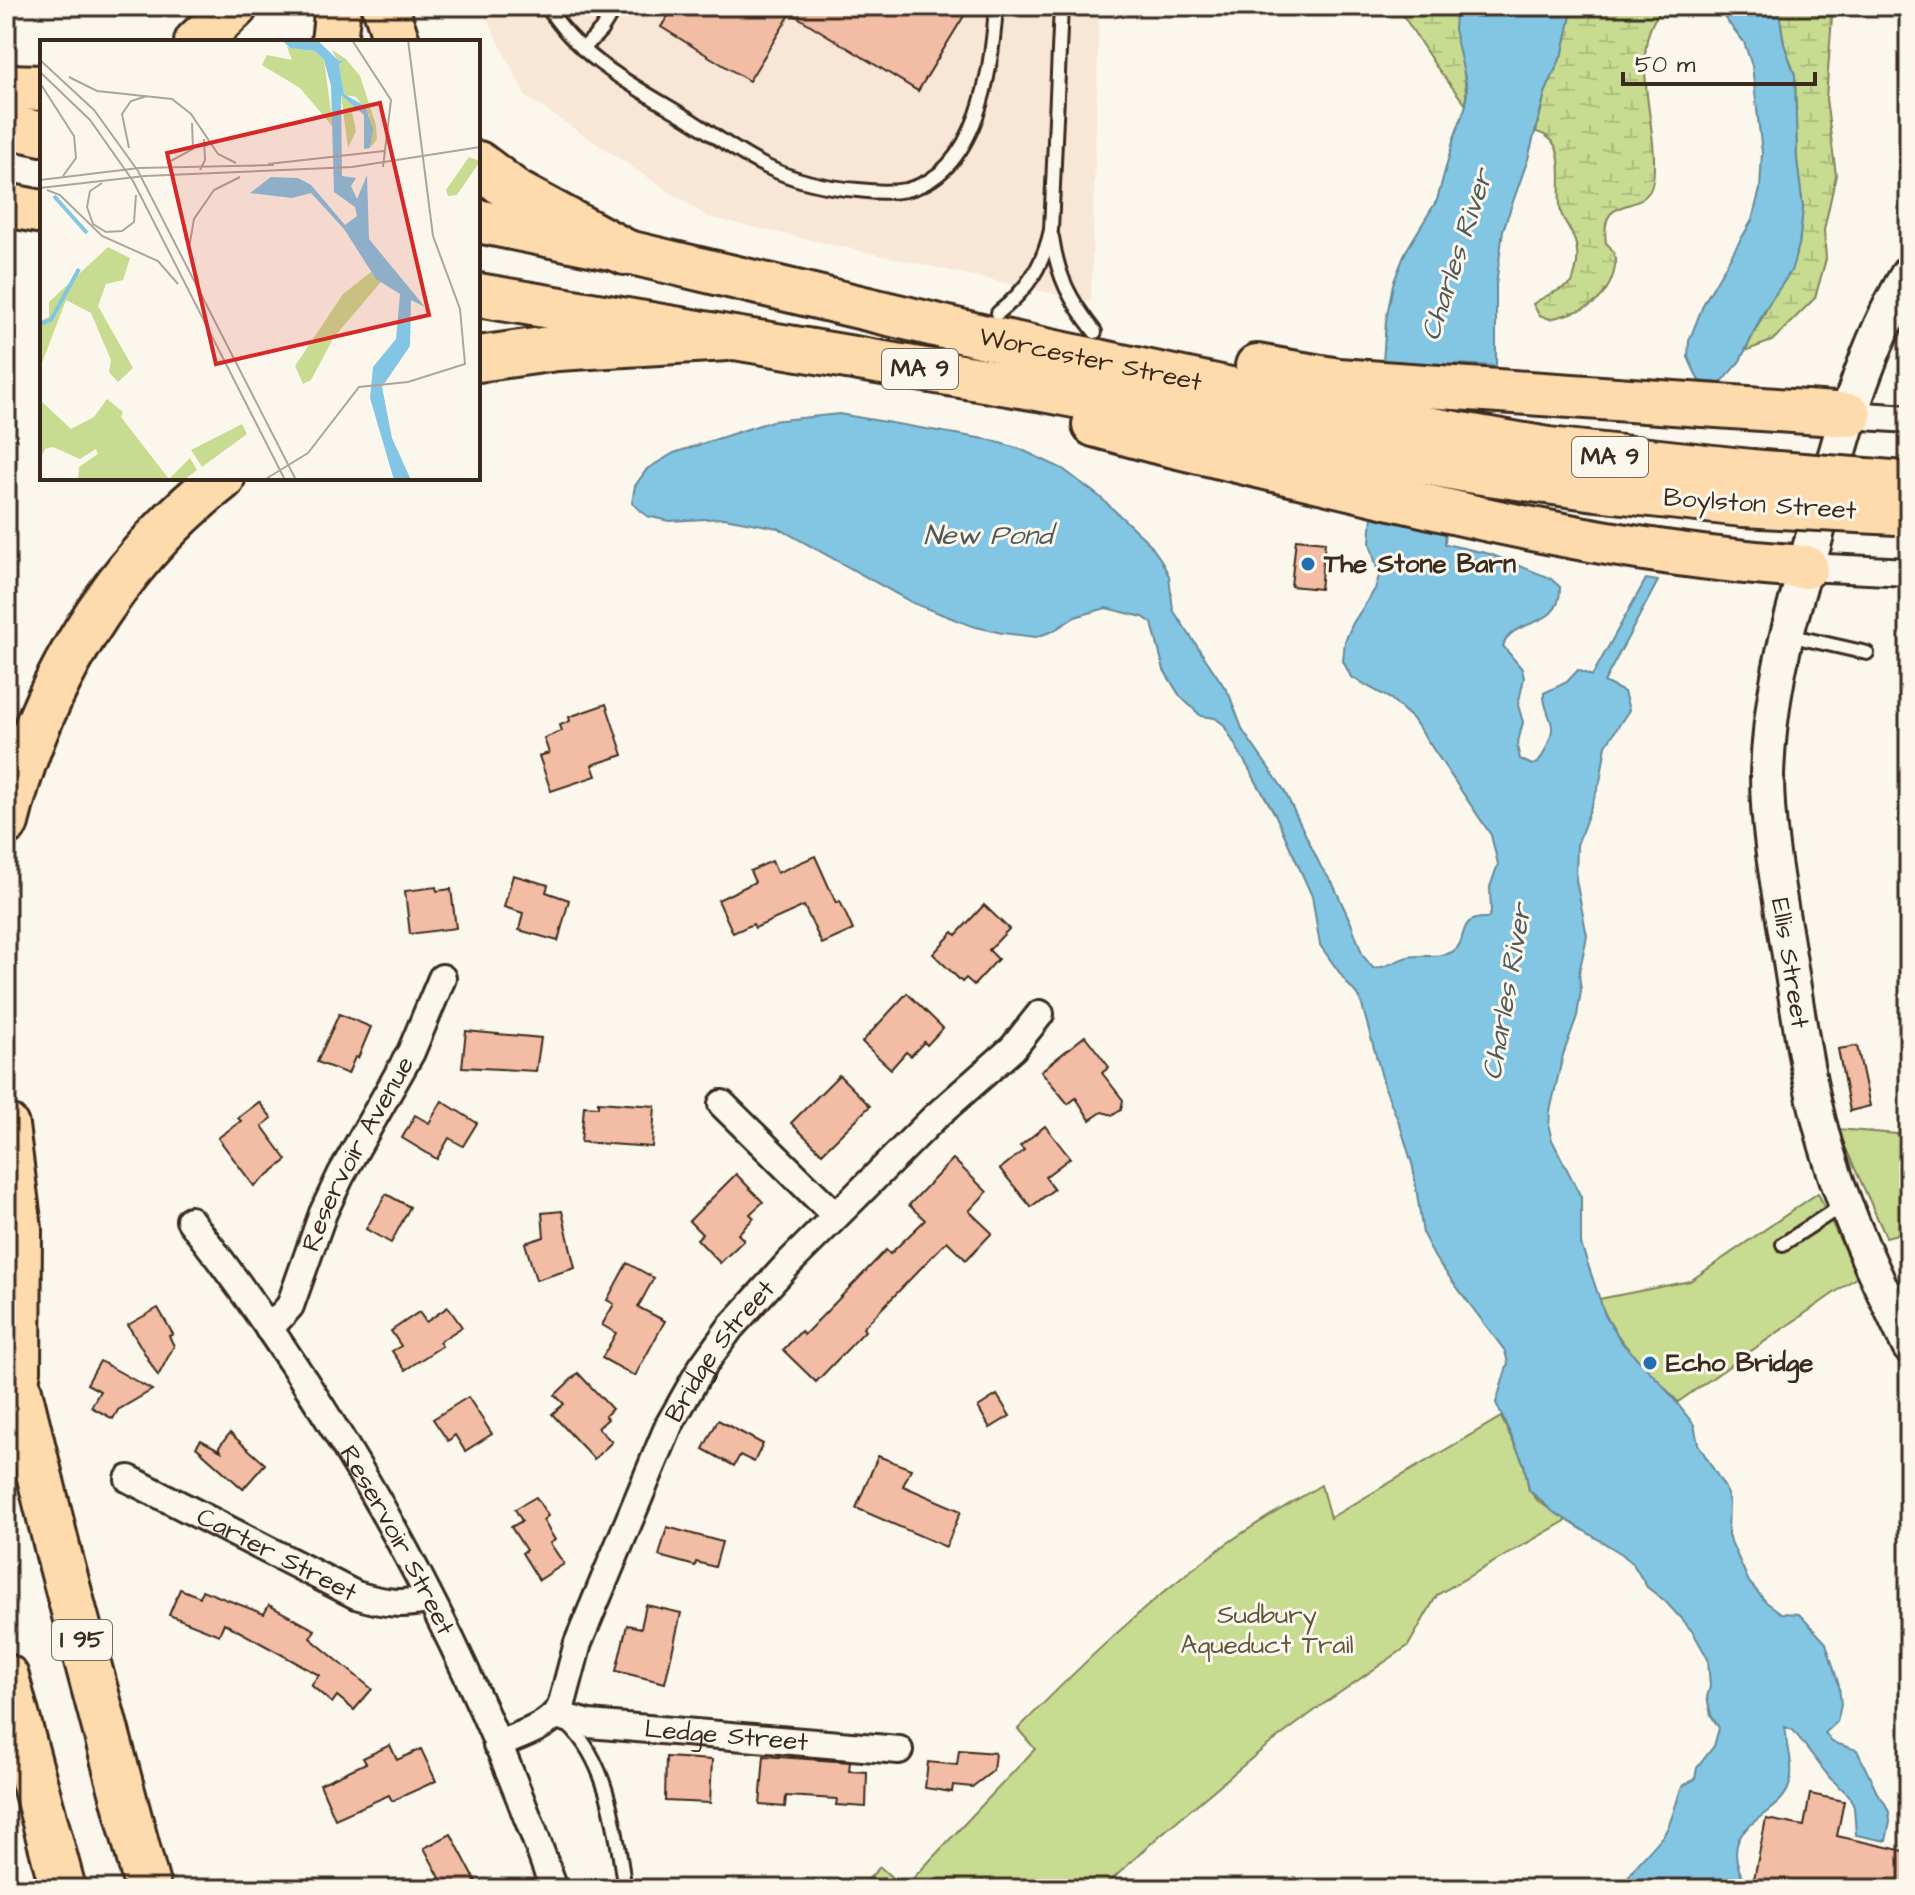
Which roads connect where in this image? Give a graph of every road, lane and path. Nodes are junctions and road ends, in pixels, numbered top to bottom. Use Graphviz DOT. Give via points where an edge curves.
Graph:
graph roads {
  1 [pos="235,6"];
  2 [pos="338,6"];
  3 [pos="385,6"];
  4 [pos="547,6"];
  5 [pos="616,6"];
  6 [pos="996,6"];
  7 [pos="1061,6"];
  8 [pos="199,40"];
  9 [pos="334,40"];
  10 [pos="396,40"];
  11 [pos="583,49"];
  12 [pos="6,87"];
  13 [pos="40,88"];
  14 [pos="6,126"];
  15 [pos="40,134"];
  16 [pos="480,165"];
  17 [pos="6,205"];
  18 [pos="40,212"];
  19 [pos="480,221"];
  20 [pos="1051,230"];
  21 [pos="625,252"];
  22 [pos="1909,275"];
  23 [pos="761,284"];
  24 [pos="480,295"];
  25 [pos="998,313"];
  26 [pos="1095,332"];
  27 [pos="727,338"];
  28 [pos="480,359"];
  29 [pos="1850,415"];
  30 [pos="1909,419"];
  31 [pos="1362,435"];
  32 [pos="1469,454"];
  33 [pos="220,480"];
  34 [pos="1905,499"];
  35 [pos="1806,567"];
  36 [pos="1909,572"];
  37 [pos="1788,635"];
  38 [pos="1867,653"];
  39 [pos="6,822"];
  40 [pos="442,978"];
  41 [pos="1040,1014"];
  42 [pos="722,1104"];
  43 [pos="6,1126"];
  44 [pos="1846,1203"];
  45 [pos="835,1215"];
  46 [pos="190,1220"];
  47 [pos="1783,1244"];
  48 [pos="269,1329"];
  49 [pos="6,1338"];
  50 [pos="1909,1347"];
  51 [pos="18,1389"];
  52 [pos="129,1479"];
  53 [pos="430,1599"];
  54 [pos="6,1677"];
  55 [pos="556,1715"];
  56 [pos="497,1745"];
  57 [pos="899,1750"];
  58 [pos="63,1889"];
  59 [pos="148,1889"];
  60 [pos="554,1889"];
  61 [pos="625,1889"];
  1 -- 8 [label="highway"];
  2 -- 9 [label="highway"];
  3 -- 10 [label="highway"];
  4 -- 11 [label="lane"];
  5 -- 11 [label="lane"];
  6 -- 11 [label="lane" via="989,68 970,133 935,177 894,192 825,186 765,166"];
  7 -- 20 [label="lane"];
  12 -- 13 [label="highway"];
  14 -- 15 [label="highway"];
  16 -- 21 [label="highway" via="526,198"];
  17 -- 18 [label="highway"];
  19 -- 21 [label="highway, Worcester Street / MA 9"];
  20 -- 25 [label="lane" via="1033,279"];
  20 -- 26 [label="lane" via="1059,275"];
  21 -- 23 [label="highway, Worcester Street / MA 9"];
  22 -- 29 [label="main road" via="1881,326"];
  23 -- 25 [label="highway"];
  23 -- 31 [label="highway, Worcester Street / MA 9"];
  24 -- 27 [label="highway, MA 9"];
  25 -- 26 [label="highway"];
  26 -- 31 [label="highway" via="1277,370"];
  27 -- 28 [label="highway" via="557,348"];
  27 -- 31 [label="highway, MA 9" via="924,370 1101,427"];
  29 -- 30 [label="street"];
  29 -- 31 [label="highway" via="1474,389"];
  29 -- 35 [label="main road"];
  31 -- 32 [label="highway, Worcester Street / MA 9"];
  31 -- 35 [label="highway" via="1465,513 1615,544"];
  32 -- 34 [label="highway, Boylston Street / MA 9, bridge" via="1611,457 1747,488"];
  33 -- 39 [label="highway" via="147,550 82,638 32,736"];
  35 -- 36 [label="street"];
  35 -- 37 [label="street, Ellis Street"];
  37 -- 38 [label="lane"];
  37 -- 44 [label="street, Ellis Street" via="1771,725 1769,820 1807,1067 1823,1138"];
  40 -- 48 [label="street, Reservoir Avenue" via="406,1064 327,1204 290,1306"];
  41 -- 45 [label="street, Bridge Street" via="1013,1048"];
  42 -- 45 [label="street"];
  43 -- 51 [label="highway" via="19,1229"];
  44 -- 47 [label="lane"];
  44 -- 50 [label="street, Ellis Street"];
  45 -- 55 [label="street, Bridge Street" via="743,1313 690,1386 578,1643"];
  46 -- 48 [label="street, Reservoir Street"];
  48 -- 53 [label="street, Reservoir Street" via="363,1473"];
  49 -- 51 [label="highway, I 95"];
  51 -- 59 [label="highway, I 95"];
  52 -- 53 [label="street, Carter Street" via="349,1592 389,1603"];
  53 -- 56 [label="street, Reservoir Street"];
  54 -- 58 [label="highway"];
  55 -- 56 [label="street"];
  55 -- 57 [label="street, Ledge Street" via="589,1724"];
  55 -- 61 [label="lane" via="584,1742 599,1776"];
  56 -- 60 [label="street, Reservoir Street"];
}
